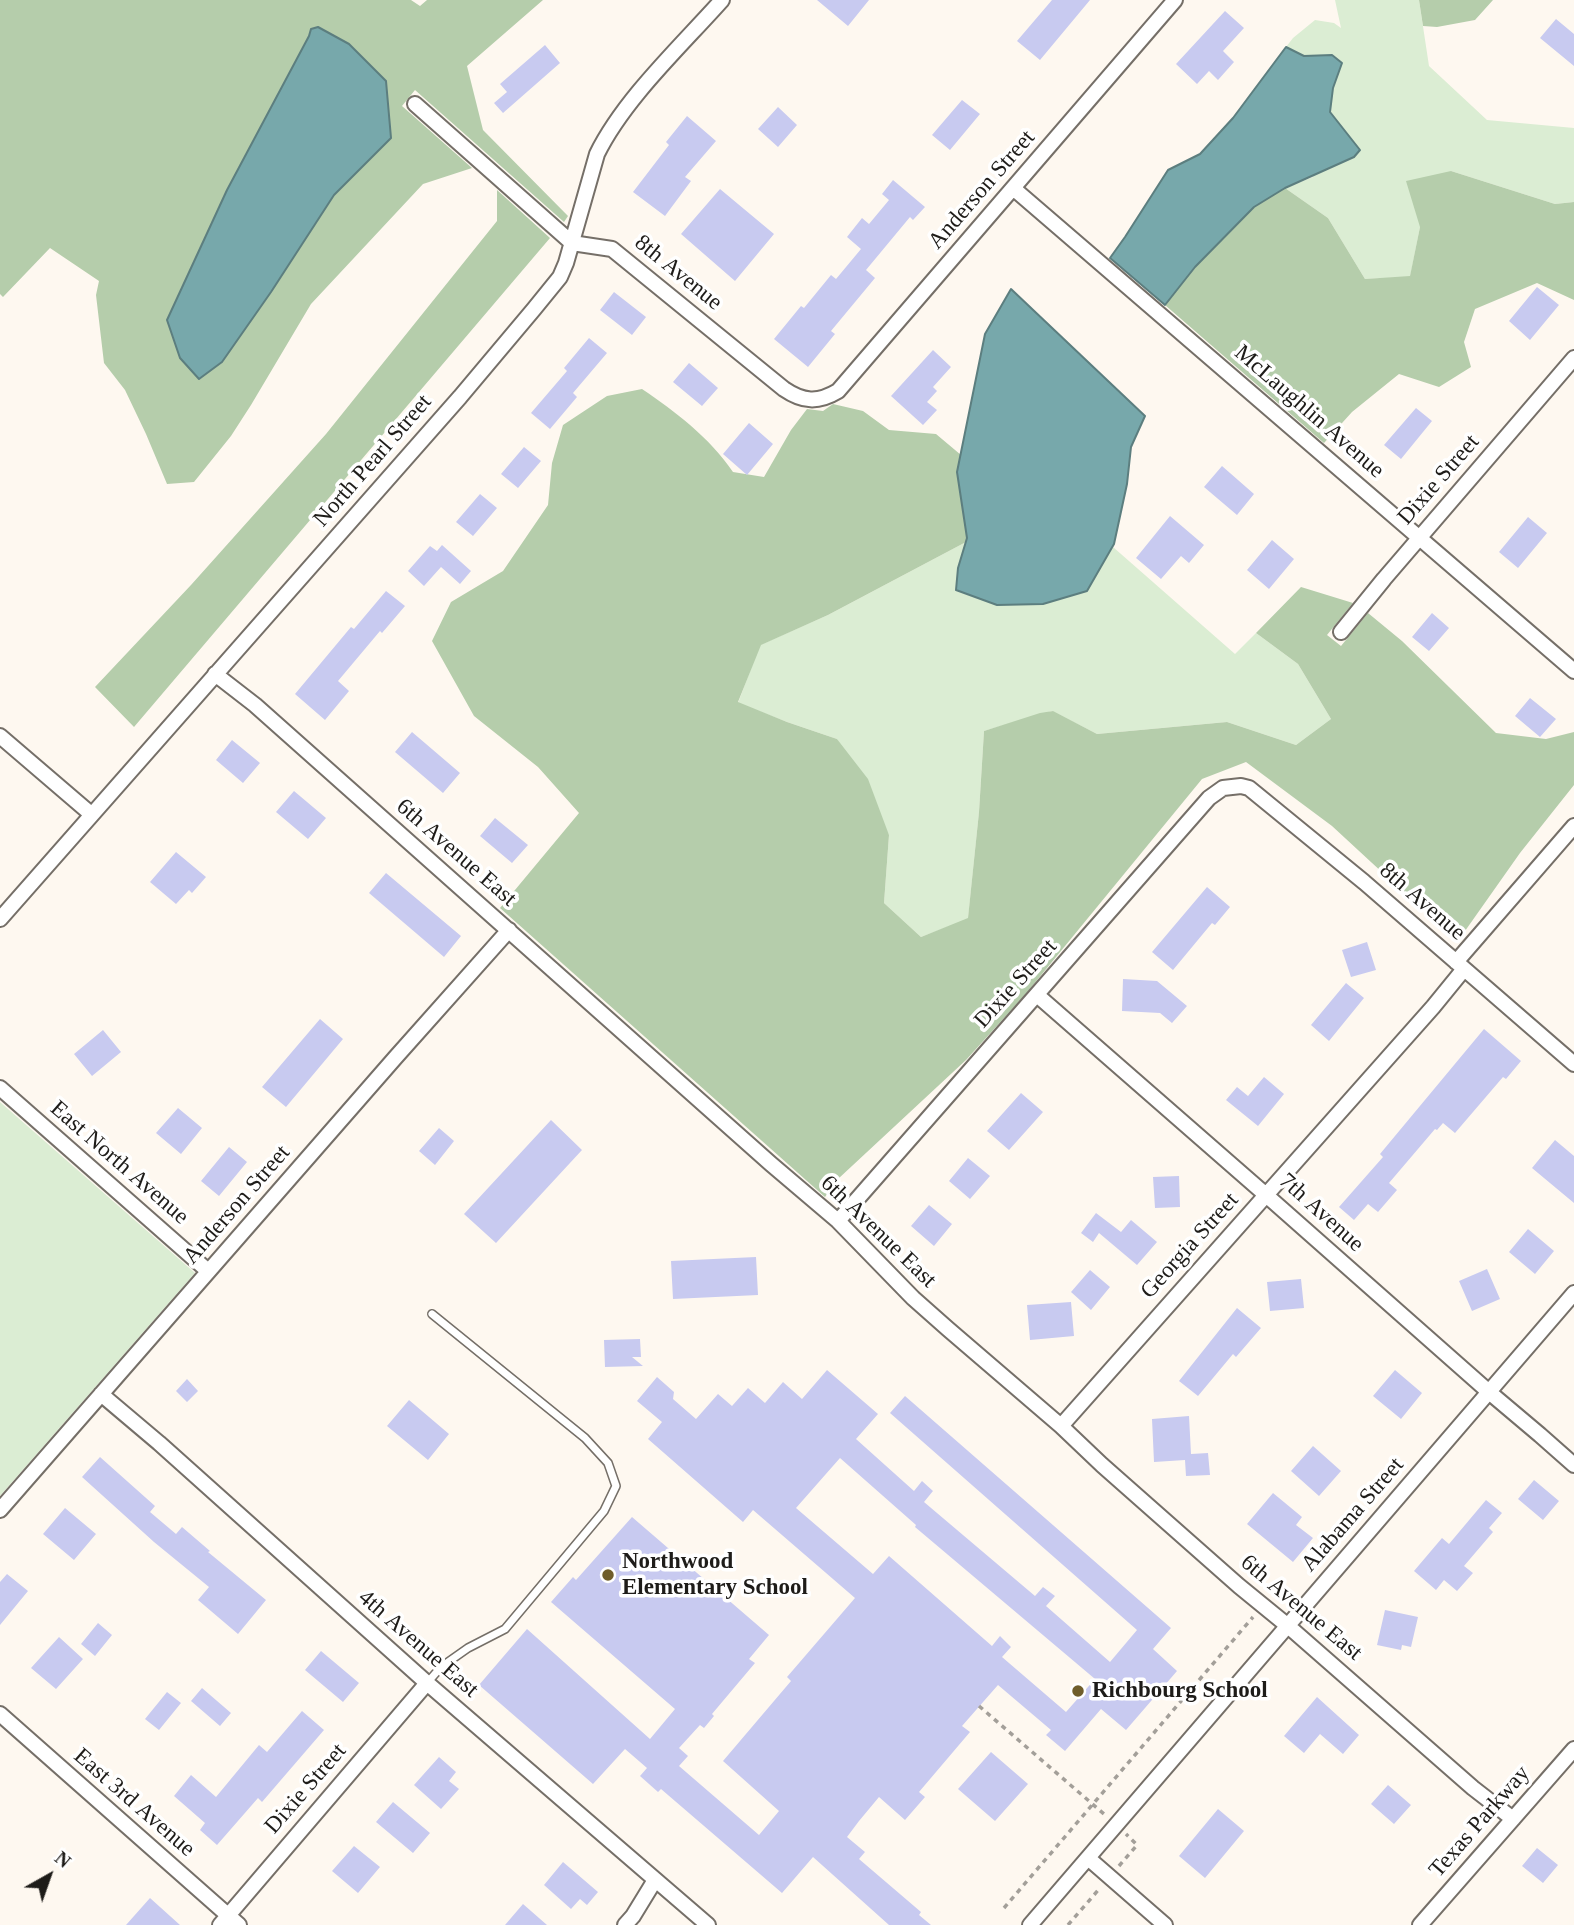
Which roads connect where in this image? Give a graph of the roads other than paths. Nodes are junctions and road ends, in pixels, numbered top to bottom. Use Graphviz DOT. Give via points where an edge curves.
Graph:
graph roads {
  1 [pos="722,0"];
  2 [pos="1175,0"];
  3 [pos="415,104"];
  4 [pos="1013,188"];
  5 [pos="572,243"];
  6 [pos="1574,358"];
  7 [pos="816,400"];
  8 [pos="1420,537"];
  9 [pos="1340,632"];
  10 [pos="1574,671"];
  11 [pos="215,674"];
  12 [pos="0,736"];
  13 [pos="1234,787"];
  14 [pos="91,814"];
  15 [pos="1574,826"];
  16 [pos="0,919"];
  17 [pos="509,930"];
  18 [pos="1460,965"];
  19 [pos="1037,995"];
  20 [pos="1574,1064"];
  21 [pos="0,1088"];
  22 [pos="1266,1195"];
  23 [pos="838,1221"];
  24 [pos="208,1271"];
  25 [pos="1574,1293"];
  26 [pos="432,1314"];
  27 [pos="1489,1392"];
  28 [pos="101,1394"];
  29 [pos="1061,1426"];
  30 [pos="1574,1465"];
  31 [pos="0,1510"];
  32 [pos="1288,1626"];
  33 [pos="427,1683"];
  34 [pos="0,1714"];
  35 [pos="1572,1755"];
  36 [pos="1513,1819"];
  37 [pos="1088,1858"];
  38 [pos="655,1880"];
  39 [pos="229,1922"];
  40 [pos="625,1925"];
  41 [pos="708,1925"];
  42 [pos="1030,1925"];
  43 [pos="1165,1925"];
  44 [pos="1420,1925"];
  1 -- 5 [label="street, North Pearl Street" via="640,91 603,142"];
  2 -- 4 [label="street, Anderson Street"];
  3 -- 5 [label="street"];
  4 -- 7 [label="street, Anderson Street" via="838,391"];
  4 -- 8 [label="street, McLaughlin Avenue"];
  5 -- 7 [label="street, 8th Avenue" via="612,249 796,397"];
  5 -- 11 [label="street, North Pearl Street" via="560,276 534,309"];
  6 -- 8 [label="street, Dixie Street"];
  8 -- 9 [label="street, Dixie Street"];
  8 -- 10 [label="street, McLaughlin Avenue"];
  11 -- 14 [label="street, North Pearl Street"];
  11 -- 17 [label="street, 6th Avenue East" via="256,705"];
  12 -- 14 [label="street"];
  13 -- 18 [label="street, 8th Avenue" via="1249,788 1274,807"];
  13 -- 19 [label="street, Dixie Street" via="1209,797"];
  14 -- 16 [label="street, North Pearl Street"];
  15 -- 18 [label="street, Georgia Street"];
  17 -- 23 [label="street, 6th Avenue East"];
  17 -- 24 [label="street, Anderson Street"];
  18 -- 20 [label="street, 8th Avenue"];
  18 -- 22 [label="street, Georgia Street" via="1433,1007"];
  19 -- 22 [label="street, 7th Avenue"];
  19 -- 23 [label="street, Dixie Street"];
  21 -- 24 [label="street, East North Avenue"];
  22 -- 27 [label="street, 7th Avenue"];
  22 -- 29 [label="street, Georgia Street"];
  23 -- 29 [label="street, 6th Avenue East" via="913,1298"];
  24 -- 28 [label="street, Anderson Street"];
  25 -- 27 [label="street, Alabama Street"];
  26 -- 33 [label="lane" via="585,1438 608,1462 616,1486 604,1511 505,1629 468,1648"];
  27 -- 30 [label="street, 7th Avenue"];
  27 -- 32 [label="street, Alabama Street"];
  28 -- 31 [label="street, Anderson Street"];
  28 -- 33 [label="street, 4th Avenue East"];
  29 -- 32 [label="street, 6th Avenue East"];
  32 -- 36 [label="street, 6th Avenue East"];
  32 -- 37 [label="street, Alabama Street"];
  33 -- 38 [label="street, 4th Avenue East"];
  33 -- 39 [label="street, Dixie Street"];
  34 -- 39 [label="street, East 3rd Avenue"];
  35 -- 36 [label="street, Texas Parkway"];
  36 -- 44 [label="street, Texas Parkway"];
  37 -- 42 [label="street, Alabama Street"];
  37 -- 43 [label="street"];
  38 -- 40 [label="street"];
  38 -- 41 [label="street, 4th Avenue East"];
}
